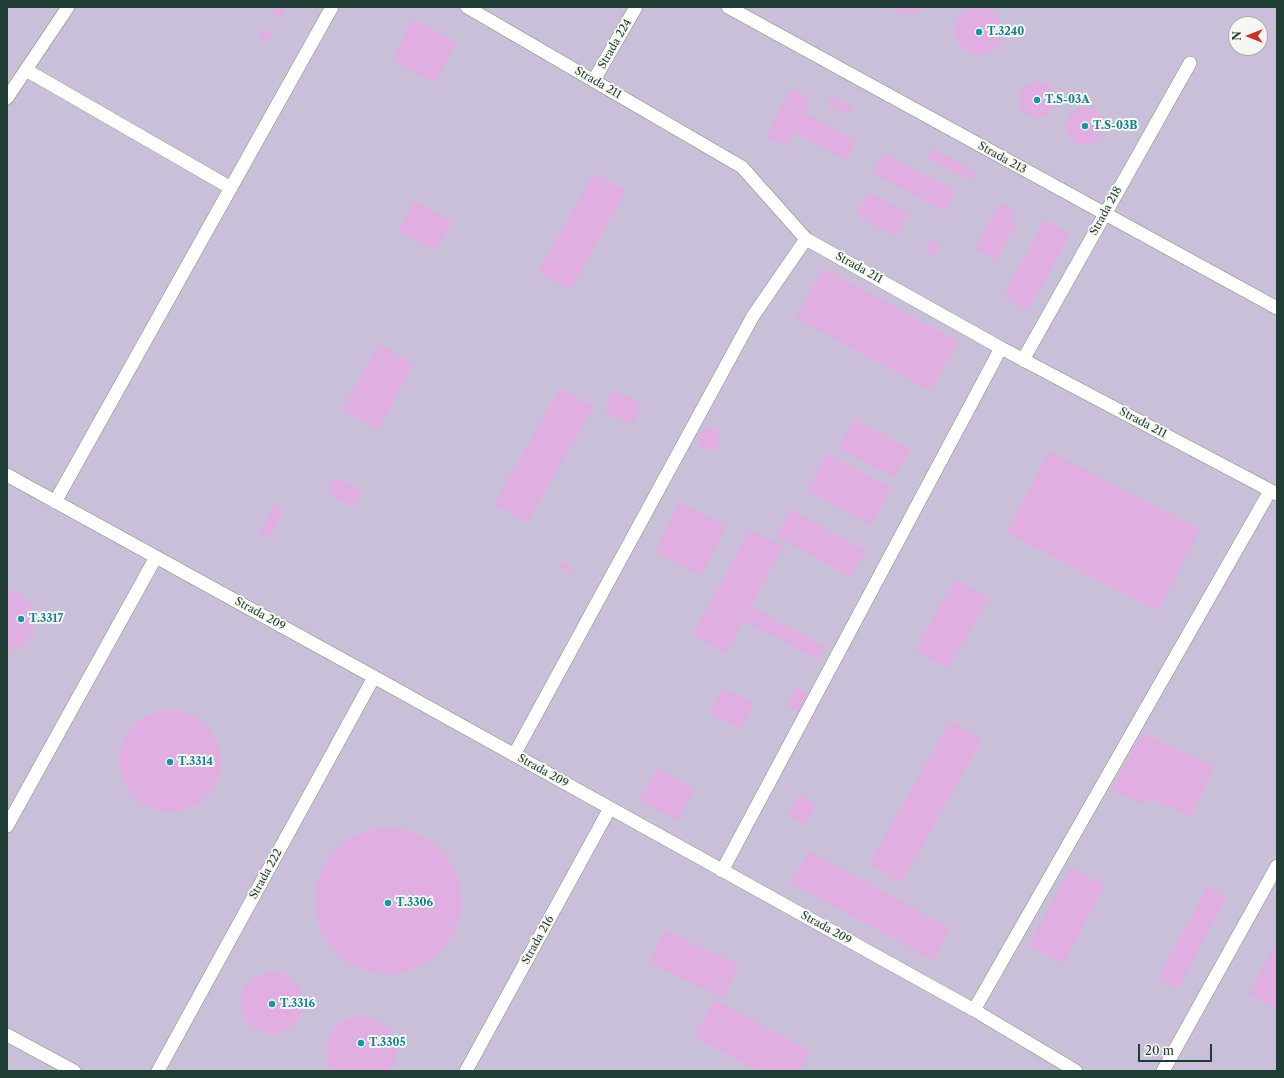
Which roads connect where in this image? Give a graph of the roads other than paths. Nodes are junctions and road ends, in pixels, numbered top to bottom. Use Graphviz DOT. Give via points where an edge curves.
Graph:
graph roads {
  1 [pos="68,7"];
  2 [pos="332,7"];
  3 [pos="467,7"];
  4 [pos="636,7"];
  5 [pos="728,7"];
  6 [pos="1190,63"];
  7 [pos="26,70"];
  8 [pos="594,80"];
  9 [pos="7,98"];
  10 [pos="230,188"];
  11 [pos="1104,214"];
  12 [pos="806,239"];
  13 [pos="1277,308"];
  14 [pos="1001,348"];
  15 [pos="1023,360"];
  16 [pos="7,476"];
  17 [pos="1274,492"];
  18 [pos="55,502"];
  19 [pos="156,557"];
  20 [pos="374,677"];
  21 [pos="514,755"];
  22 [pos="610,808"];
  23 [pos="7,826"];
  24 [pos="1277,866"];
  25 [pos="722,871"];
  26 [pos="974,1010"];
  27 [pos="7,1035"];
  28 [pos="74,1071"];
  29 [pos="158,1071"];
  30 [pos="466,1071"];
  31 [pos="1076,1071"];
  32 [pos="1163,1071"];
  1 -- 7 [label="lane"];
  2 -- 10 [label="lane"];
  3 -- 8 [label="lane, Strada 211"];
  4 -- 8 [label="lane, Strada 224"];
  5 -- 11 [label="lane, Strada 213"];
  6 -- 11 [label="lane, Strada 218"];
  7 -- 9 [label="lane"];
  7 -- 10 [label="lane"];
  8 -- 12 [label="lane, Strada 211" via="742,167"];
  10 -- 18 [label="lane"];
  11 -- 13 [label="lane, Strada 213"];
  11 -- 15 [label="lane, Strada 218"];
  12 -- 14 [label="lane, Strada 211"];
  12 -- 21 [label="lane" via="753,316"];
  14 -- 15 [label="lane, Strada 211"];
  14 -- 25 [label="lane"];
  15 -- 17 [label="lane, Strada 211"];
  16 -- 18 [label="lane, Strada 209"];
  17 -- 26 [label="lane"];
  18 -- 19 [label="lane, Strada 209"];
  19 -- 20 [label="lane, Strada 209"];
  19 -- 23 [label="lane"];
  20 -- 21 [label="lane, Strada 209"];
  20 -- 29 [label="lane, Strada 222"];
  21 -- 22 [label="lane, Strada 209"];
  22 -- 25 [label="lane, Strada 209"];
  22 -- 30 [label="lane, Strada 216"];
  24 -- 32 [label="lane"];
  25 -- 26 [label="lane, Strada 209"];
  26 -- 31 [label="lane, Strada 209"];
  27 -- 28 [label="lane"];
}
